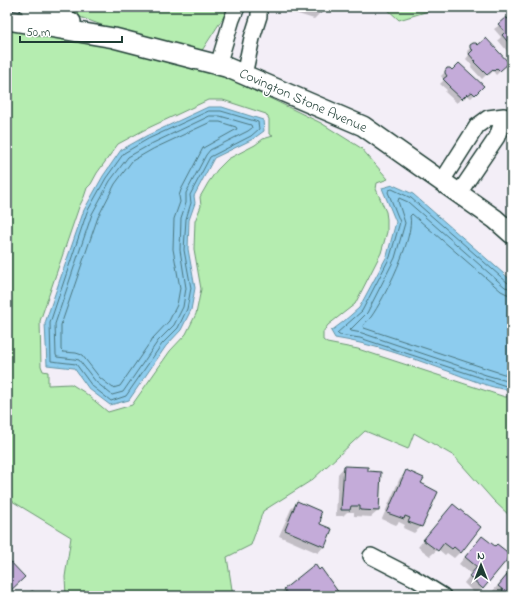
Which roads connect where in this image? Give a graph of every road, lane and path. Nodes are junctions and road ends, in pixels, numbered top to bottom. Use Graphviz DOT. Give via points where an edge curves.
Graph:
graph roads {
  1 [pos="30,7"];
  2 [pos="237,7"];
  3 [pos="259,7"];
  4 [pos="7,20"];
  5 [pos="114,38"];
  6 [pos="218,65"];
  7 [pos="244,75"];
  8 [pos="508,110"];
  9 [pos="442,181"];
  10 [pos="459,193"];
  11 [pos="512,234"];
  12 [pos="371,556"];
  13 [pos="443,596"];
  1 -- 5 [label="street, Covington Stone Avenue"];
  2 -- 6 [label="street"];
  3 -- 7 [label="street"];
  4 -- 5 [label="street, Covington Stone Avenue"];
  5 -- 6 [label="street, Covington Stone Avenue"];
  6 -- 7 [label="street, Covington Stone Avenue"];
  7 -- 9 [label="street, Covington Stone Avenue" via="363,126"];
  8 -- 9 [label="street" via="488,118 477,126"];
  8 -- 10 [label="street" via="497,137"];
  9 -- 10 [label="street, Covington Stone Avenue"];
  10 -- 11 [label="street, Covington Stone Avenue"];
  12 -- 13 [label="street"];
}
